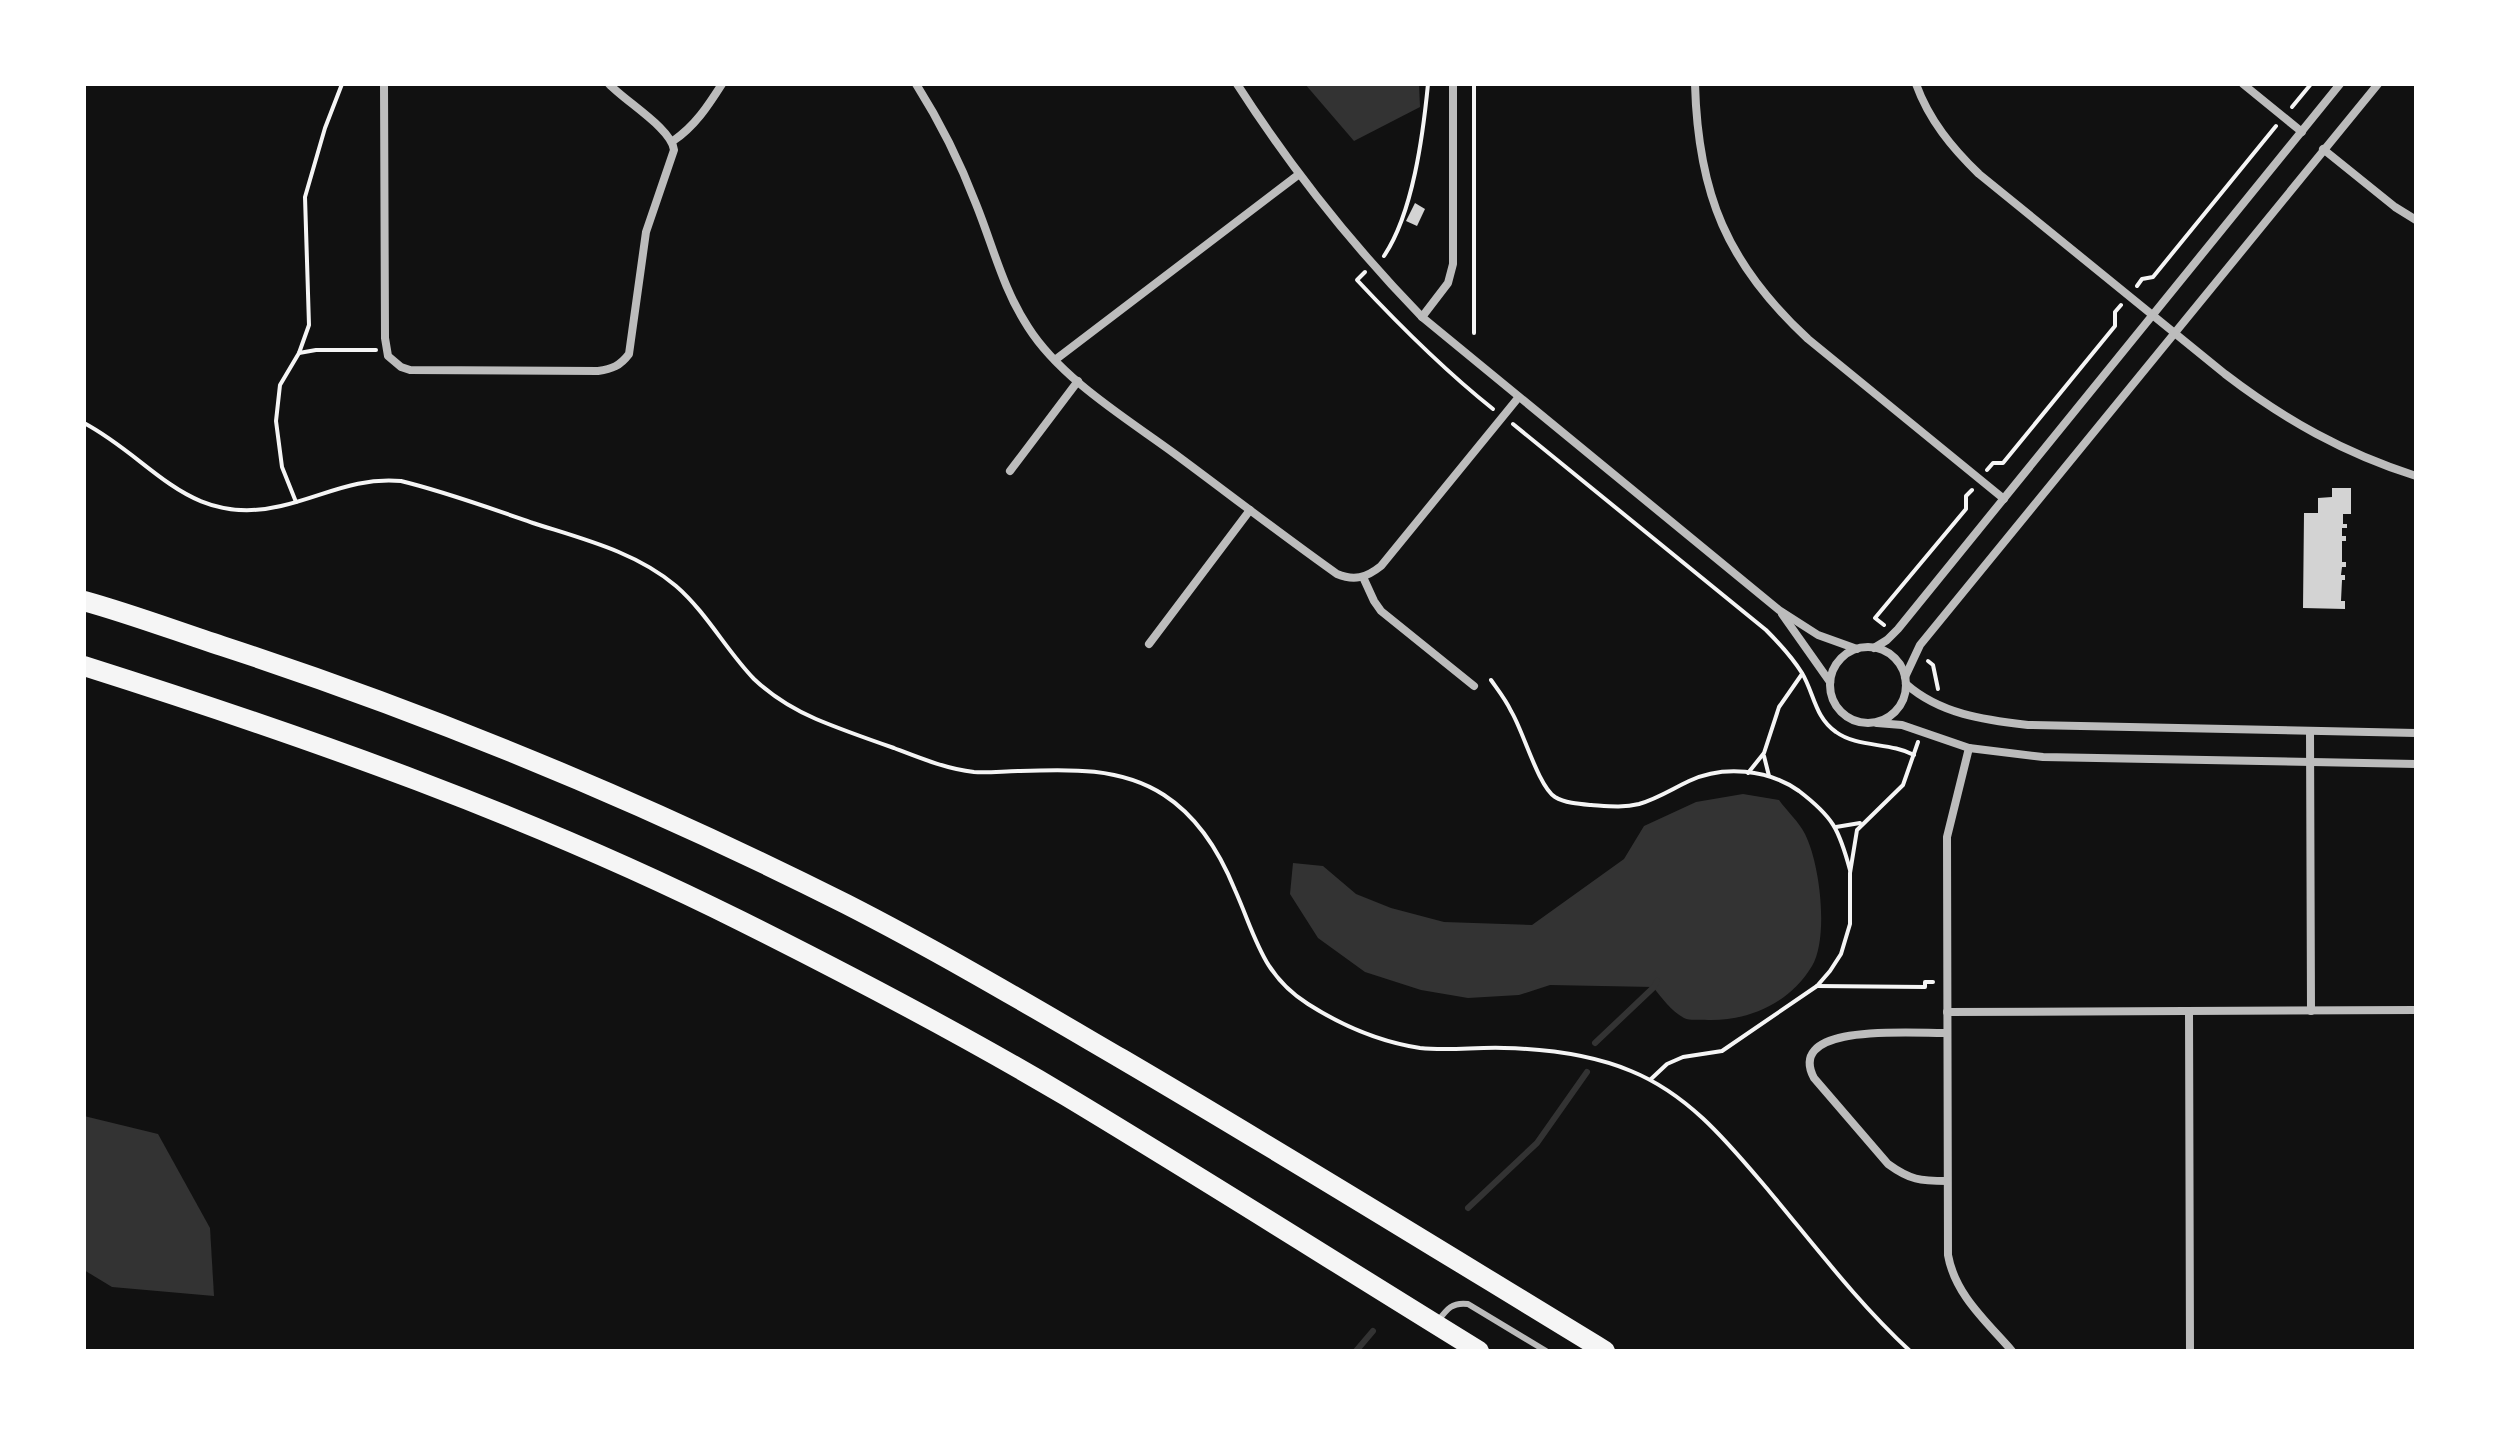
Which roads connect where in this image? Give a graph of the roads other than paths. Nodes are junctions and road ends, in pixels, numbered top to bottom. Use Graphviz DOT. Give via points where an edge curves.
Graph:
graph roads {
  1 [pos="384,84"];
  2 [pos="609,84"];
  3 [pos="722,84"];
  4 [pos="916,84"];
  5 [pos="1237,84"];
  6 [pos="1453,84"];
  7 [pos="1695,84"];
  8 [pos="1916,84"];
  9 [pos="2243,84"];
  10 [pos="2340,84"];
  11 [pos="2378,84"];
  12 [pos="2302,132"];
  13 [pos="673,141"];
  14 [pos="2323,149"];
  15 [pos="1298,175"];
  16 [pos="2416,220"];
  17 [pos="2153,316"];
  18 [pos="1422,317"];
  19 [pos="2174,332"];
  20 [pos="1055,360"];
  21 [pos="1078,381"];
  22 [pos="1518,398"];
  23 [pos="1010,471"];
  24 [pos="2416,476"];
  25 [pos="2004,499"];
  26 [pos="1250,510"];
  27 [pos="1363,577"];
  28 [pos="84,601"];
  29 [pos="1779,610"];
  30 [pos="1149,644"];
  31 [pos="1874,648"];
  32 [pos="1857,649"];
  33 [pos="84,666"];
  34 [pos="1906,680"];
  35 [pos="1830,682"];
  36 [pos="1474,686"];
  37 [pos="1877,723"];
  38 [pos="2310,731"];
  39 [pos="2416,733"];
  40 [pos="1969,748"];
  41 [pos="2309,763"];
  42 [pos="2416,764"];
  43 [pos="2416,1010"];
  44 [pos="2311,1011"];
  45 [pos="1947,1012"];
  46 [pos="2189,1012"];
  47 [pos="1947,1033"];
  48 [pos="1947,1181"];
  49 [pos="1436,1324"];
  50 [pos="1479,1351"];
  51 [pos="1546,1351"];
  52 [pos="1605,1351"];
  53 [pos="2012,1351"];
  54 [pos="2190,1351"];
  1 -- 13 [label="street" via="385,338 388,356 410,370 598,371 623,363 632,341 646,232 672,161"];
  2 -- 13 [label="street"];
  3 -- 13 [label="street" via="688,131"];
  4 -- 20 [label="street" via="959,163 1015,308"];
  5 -- 15 [label="street"];
  6 -- 18 [label="street" via="1453,264 1448,283"];
  7 -- 25 [label="street" via="1696,125 1708,187 1719,220 1758,287 1808,339"];
  8 -- 17 [label="street" via="1932,118 1979,174"];
  9 -- 12 [label="street"];
  10 -- 12 [label="street"];
  11 -- 14 [label="street"];
  12 -- 17 [label="street"];
  14 -- 16 [label="street"];
  14 -- 19 [label="street"];
  15 -- 18 [label="street"];
  15 -- 20 [label="street"];
  17 -- 19 [label="street"];
  17 -- 25 [label="street"];
  18 -- 22 [label="street"];
  19 -- 24 [label="street" via="2297,425"];
  19 -- 34 [label="street" via="1920,645"];
  20 -- 21 [label="street"];
  21 -- 23 [label="street"];
  21 -- 26 [label="street"];
  22 -- 27 [label="street" via="1381,566"];
  22 -- 29 [label="street"];
  25 -- 31 [label="street" via="1898,629"];
  26 -- 27 [label="street" via="1337,574"];
  26 -- 30 [label="street"];
  27 -- 36 [label="street" via="1381,611"];
  28 -- 52 [label="highway" via="300,671 459,730 699,833 847,905 1222,1118"];
  29 -- 32 [label="street" via="1818,635"];
  29 -- 35 [label="street"];
  31 -- 32 [label="street"];
  31 -- 34 [label="street" via="1894,657"];
  32 -- 35 [label="street" via="1839,661"];
  33 -- 49 [label="highway" via="414,779 737,919 1063,1094"];
  34 -- 37 [label="street" via="1898,709"];
  34 -- 38 [label="street" via="1922,697 1949,710 2000,722"];
  35 -- 37 [label="street" via="1843,714 1853,721"];
  37 -- 40 [label="street" via="1902,725"];
  38 -- 39 [label="street"];
  38 -- 41 [label="street"];
  40 -- 41 [label="street" via="2043,757"];
  40 -- 45 [label="street" via="1947,837"];
  41 -- 42 [label="street"];
  41 -- 44 [label="street"];
  43 -- 44 [label="street"];
  44 -- 46 [label="street"];
  45 -- 46 [label="street"];
  45 -- 47 [label="street"];
  46 -- 54 [label="street"];
  47 -- 48 [label="street"];
  47 -- 48 [label="street" via="1845,1036 1822,1043 1809,1061 1814,1078 1888,1164 1919,1181"];
  48 -- 53 [label="street" via="1948,1255 1955,1281"];
  49 -- 50 [label="highway"];
  49 -- 51 [label="lane" via="1450,1306 1468,1304"];
}
